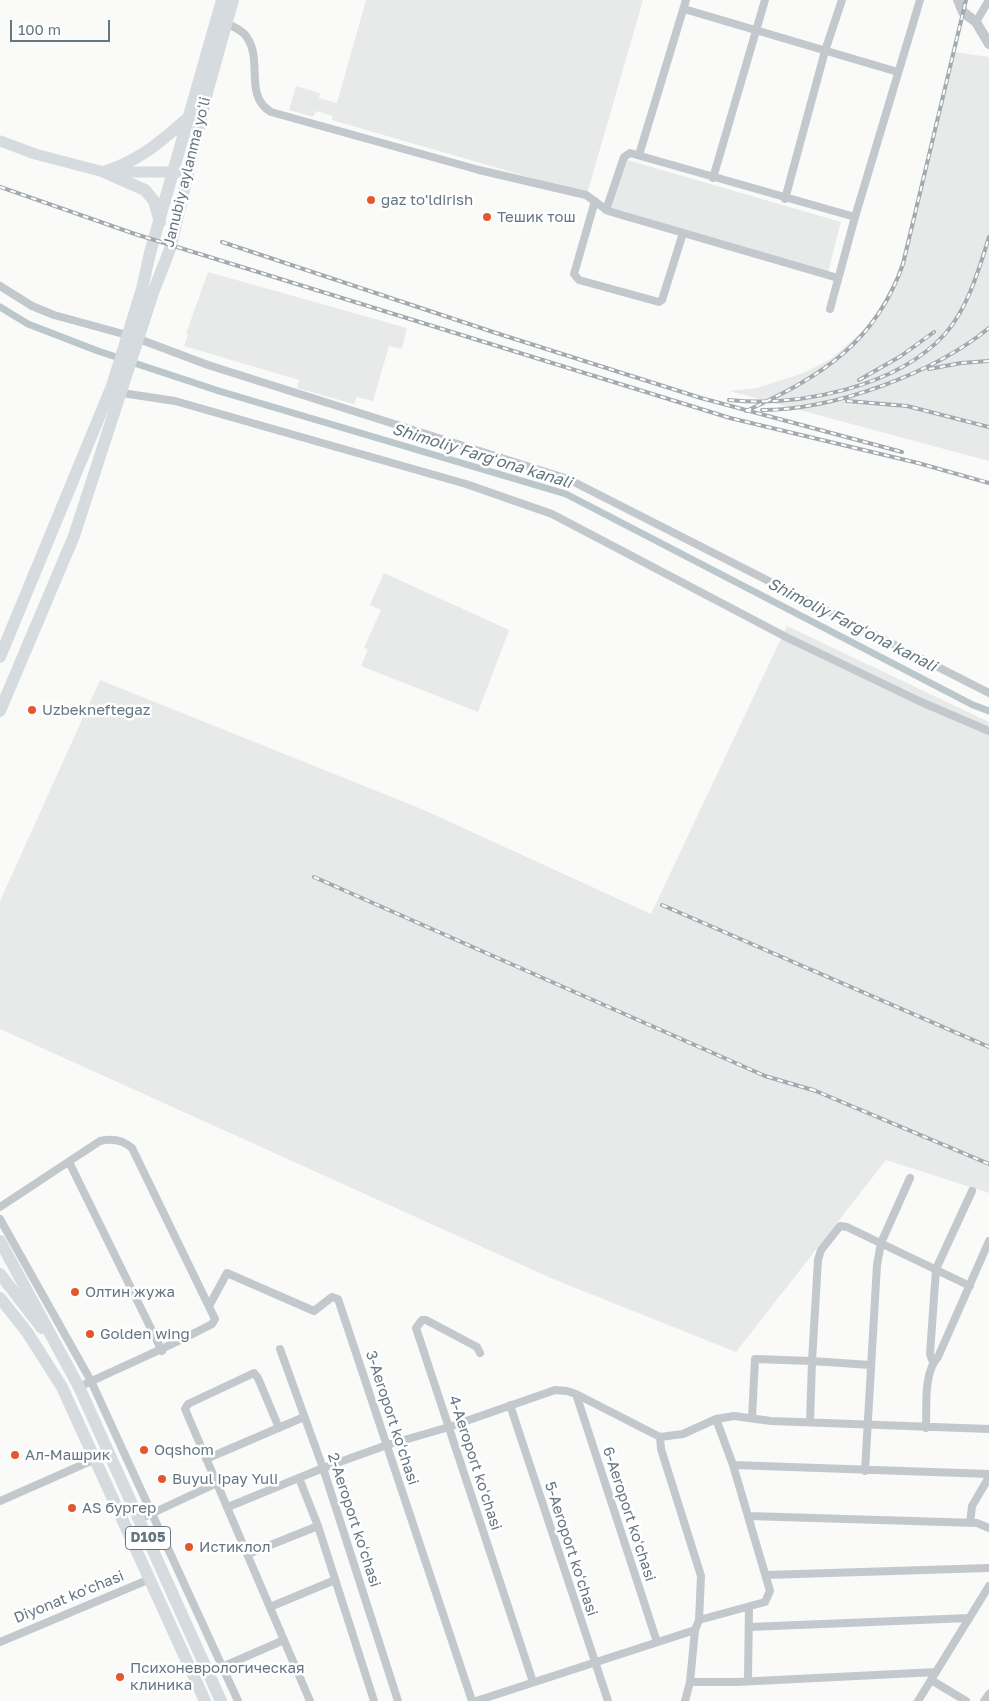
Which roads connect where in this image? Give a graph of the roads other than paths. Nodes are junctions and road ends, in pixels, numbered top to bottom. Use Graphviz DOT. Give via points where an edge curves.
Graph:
graph roads {
  1 [pos="222,0"];
  2 [pos="233,0"];
  3 [pos="686,0"];
  4 [pos="765,0"];
  5 [pos="842,0"];
  6 [pos="920,0"];
  7 [pos="958,0"];
  8 [pos="989,0"];
  9 [pos="684,9"];
  10 [pos="976,22"];
  11 [pos="227,23"];
  12 [pos="756,30"];
  13 [pos="989,44"];
  14 [pos="825,51"];
  15 [pos="898,72"];
  16 [pos="189,117"];
  17 [pos="0,141"];
  18 [pos="639,155"];
  19 [pos="174,171"];
  20 [pos="104,172"];
  21 [pos="187,174"];
  22 [pos="713,178"];
  23 [pos="785,199"];
  24 [pos="596,201"];
  25 [pos="606,210"];
  26 [pos="855,216"];
  27 [pos="160,222"];
  28 [pos="683,233"];
  29 [pos="838,278"];
  30 [pos="0,286"];
  31 [pos="830,309"];
  32 [pos="133,339"];
  33 [pos="119,390"];
  34 [pos="0,657"];
  35 [pos="989,693"];
  36 [pos="0,711"];
  37 [pos="989,731"];
  38 [pos="69,1162"];
  39 [pos="910,1178"];
  40 [pos="972,1191"];
  41 [pos="0,1207"];
  42 [pos="0,1218"];
  43 [pos="0,1241"];
  44 [pos="989,1241"];
  45 [pos="881,1243"];
  46 [pos="980,1263"];
  47 [pos="989,1267"];
  48 [pos="936,1269"];
  49 [pos="0,1274"];
  50 [pos="970,1286"];
  51 [pos="0,1298"];
  52 [pos="209,1306"];
  53 [pos="280,1349"];
  54 [pos="162,1351"];
  55 [pos="480,1353"];
  56 [pos="812,1361"];
  57 [pos="933,1362"];
  58 [pos="870,1365"];
  59 [pos="76,1382"];
  60 [pos="91,1382"];
  61 [pos="576,1394"];
  62 [pos="510,1405"];
  63 [pos="304,1417"];
  64 [pos="752,1418"];
  65 [pos="716,1419"];
  66 [pos="810,1422"];
  67 [pos="866,1425"];
  68 [pos="449,1427"];
  69 [pos="279,1428"];
  70 [pos="926,1428"];
  71 [pos="989,1430"];
  72 [pos="660,1437"];
  73 [pos="387,1445"];
  74 [pos="109,1453"];
  75 [pos="96,1459"];
  76 [pos="206,1460"];
  77 [pos="733,1465"];
  78 [pos="323,1468"];
  79 [pos="865,1471"];
  80 [pos="989,1476"];
  81 [pos="299,1478"];
  82 [pos="217,1483"];
  83 [pos="0,1501"];
  84 [pos="228,1507"];
  85 [pos="152,1514"];
  86 [pos="749,1516"];
  87 [pos="140,1519"];
  88 [pos="970,1523"];
  89 [pos="318,1526"];
  90 [pos="989,1528"];
  91 [pos="248,1554"];
  92 [pos="989,1568"];
  93 [pos="766,1575"];
  94 [pos="150,1579"];
  95 [pos="335,1580"];
  96 [pos="989,1586"];
  97 [pos="270,1607"];
  98 [pos="749,1607"];
  99 [pos="969,1618"];
  100 [pos="699,1620"];
  101 [pos="749,1627"];
  102 [pos="695,1630"];
  103 [pos="284,1640"];
  104 [pos="0,1642"];
  105 [pos="657,1642"];
  106 [pos="593,1662"];
  107 [pos="222,1667"];
  108 [pos="936,1672"];
  109 [pos="748,1680"];
  110 [pos="931,1680"];
  111 [pos="533,1682"];
  112 [pos="690,1682"];
  113 [pos="989,1694"];
  114 [pos="205,1701"];
  115 [pos="221,1701"];
  116 [pos="238,1701"];
  117 [pos="310,1701"];
  118 [pos="374,1701"];
  119 [pos="398,1701"];
  120 [pos="474,1701"];
  121 [pos="608,1701"];
  122 [pos="685,1701"];
  123 [pos="918,1701"];
  124 [pos="966,1701"];
  125 [pos="984,1701"];
  1 -- 16 [label="main road, Janubiy aylanma yoʻli"];
  2 -- 11 [label="main road, Janubiy aylanma yoʻli"];
  3 -- 9 [label="street"];
  4 -- 12 [label="street"];
  5 -- 14 [label="street"];
  6 -- 15 [label="street"];
  7 -- 10 [label="street" via="963,12"];
  8 -- 10 [label="street"];
  9 -- 12 [label="street"];
  9 -- 18 [label="street"];
  10 -- 13 [label="street"];
  11 -- 21 [label="main road, Janubiy aylanma yoʻli"];
  11 -- 24 [label="street" via="242,32 251,45 256,96 271,112 479,170 586,195"];
  12 -- 14 [label="street"];
  12 -- 22 [label="street"];
  14 -- 15 [label="street"];
  14 -- 23 [label="street"];
  15 -- 26 [label="street"];
  16 -- 19 [label="main road, Janubiy aylanma yoʻli"];
  16 -- 20 [label="main road" via="146,154"];
  17 -- 20 [label="main road"];
  18 -- 22 [label="street"];
  18 -- 25 [label="street" via="625,154"];
  19 -- 20 [label="main road"];
  19 -- 21 [label="main road"];
  19 -- 27 [label="main road, Janubiy aylanma yoʻli"];
  20 -- 27 [label="main road" via="145,190 154,201"];
  21 -- 32 [label="main road, Janubiy aylanma yoʻli" via="170,249"];
  22 -- 23 [label="street"];
  23 -- 26 [label="street"];
  24 -- 25 [label="street"];
  24 -- 28 [label="street" via="574,274 579,280 659,302"];
  25 -- 28 [label="street"];
  26 -- 29 [label="street"];
  27 -- 32 [label="main road, Janubiy aylanma yoʻli"];
  28 -- 29 [label="street"];
  29 -- 31 [label="street"];
  30 -- 32 [label="street" via="54,315"];
  32 -- 33 [label="main road"];
  32 -- 35 [label="street" via="568,479"];
  33 -- 34 [label="main road"];
  33 -- 36 [label="main road" via="74,536"];
  33 -- 37 [label="street" via="176,400 466,484 552,514 788,638"];
  38 -- 41 [label="street"];
  38 -- 52 [label="street" via="107,1139 132,1148"];
  38 -- 54 [label="street"];
  39 -- 45 [label="street"];
  40 -- 48 [label="street"];
  42 -- 60 [label="street"];
  43 -- 59 [label="main road"];
  44 -- 46 [label="street"];
  45 -- 48 [label="street"];
  45 -- 56 [label="street" via="844,1226 836,1230 821,1250"];
  45 -- 58 [label="street" via="876,1265"];
  46 -- 47 [label="street"];
  46 -- 50 [label="street"];
  48 -- 50 [label="street"];
  48 -- 57 [label="street" via="930,1354"];
  49 -- 59 [label="main road, D105" via="40,1324"];
  50 -- 57 [label="street"];
  51 -- 75 [label="main road, D105" via="46,1359"];
  52 -- 54 [label="street" via="215,1319 212,1324"];
  52 -- 73 [label="street, 3-Aeroport koʻchasi" via="227,1273 314,1311 330,1298 337,1297"];
  53 -- 63 [label="street, 2-Aeroport koʻchasi"];
  54 -- 60 [label="street"];
  55 -- 68 [label="street, 4-Aeroport koʻchasi" via="477,1347 426,1320 417,1324"];
  56 -- 58 [label="street"];
  56 -- 64 [label="street" via="755,1358"];
  56 -- 66 [label="street"];
  57 -- 70 [label="street"];
  58 -- 67 [label="street"];
  59 -- 60 [label="street"];
  59 -- 74 [label="main road, D105"];
  60 -- 85 [label="street"];
  61 -- 62 [label="street" via="555,1390"];
  61 -- 72 [label="street"];
  61 -- 105 [label="street, 6-Aeroport koʻchasi"];
  62 -- 68 [label="street"];
  62 -- 106 [label="street, 5-Aeroport koʻchasi"];
  63 -- 69 [label="street"];
  63 -- 78 [label="street, 2-Aeroport koʻchasi"];
  64 -- 65 [label="street"];
  64 -- 66 [label="street"];
  65 -- 72 [label="street" via="683,1434"];
  65 -- 77 [label="street"];
  66 -- 67 [label="street"];
  67 -- 70 [label="street"];
  67 -- 79 [label="street"];
  68 -- 73 [label="street"];
  68 -- 111 [label="street, 4-Aeroport koʻchasi"];
  69 -- 76 [label="street"];
  69 -- 76 [label="street" via="258,1378 252,1373 185,1406"];
  70 -- 71 [label="street"];
  72 -- 100 [label="street" via="701,1576"];
  73 -- 78 [label="street"];
  73 -- 120 [label="street, 3-Aeroport koʻchasi"];
  74 -- 75 [label="street"];
  74 -- 87 [label="main road, D105"];
  75 -- 83 [label="street"];
  75 -- 94 [label="main road, D105"];
  76 -- 82 [label="street"];
  77 -- 79 [label="street"];
  77 -- 86 [label="street"];
  78 -- 81 [label="street"];
  78 -- 119 [label="street, 2-Aeroport koʻchasi"];
  79 -- 80 [label="street"];
  80 -- 88 [label="street" via="972,1506"];
  81 -- 84 [label="street"];
  81 -- 89 [label="street"];
  82 -- 84 [label="street"];
  82 -- 85 [label="street"];
  84 -- 91 [label="street"];
  85 -- 87 [label="street"];
  85 -- 107 [label="street"];
  86 -- 88 [label="street"];
  86 -- 93 [label="street"];
  87 -- 115 [label="main road, D105"];
  88 -- 90 [label="street"];
  89 -- 91 [label="street"];
  89 -- 95 [label="street"];
  91 -- 97 [label="street"];
  92 -- 93 [label="street"];
  93 -- 98 [label="street" via="770,1592 768,1599"];
  94 -- 104 [label="street, Diyonat ko'chasi"];
  94 -- 114 [label="main road, D105"];
  95 -- 97 [label="street"];
  95 -- 118 [label="street"];
  96 -- 99 [label="street"];
  97 -- 103 [label="street"];
  98 -- 100 [label="street"];
  98 -- 101 [label="street"];
  99 -- 101 [label="street"];
  99 -- 108 [label="street"];
  100 -- 102 [label="street"];
  101 -- 109 [label="street"];
  102 -- 105 [label="street"];
  102 -- 112 [label="street"];
  103 -- 107 [label="street"];
  103 -- 117 [label="street"];
  105 -- 106 [label="street"];
  106 -- 111 [label="street"];
  106 -- 121 [label="street, 5-Aeroport koʻchasi"];
  107 -- 116 [label="street"];
  108 -- 109 [label="street"];
  108 -- 110 [label="street"];
  109 -- 112 [label="street"];
  110 -- 123 [label="street"];
  110 -- 124 [label="street"];
  111 -- 120 [label="street"];
  112 -- 122 [label="street"];
  113 -- 125 [label="street"];
}
